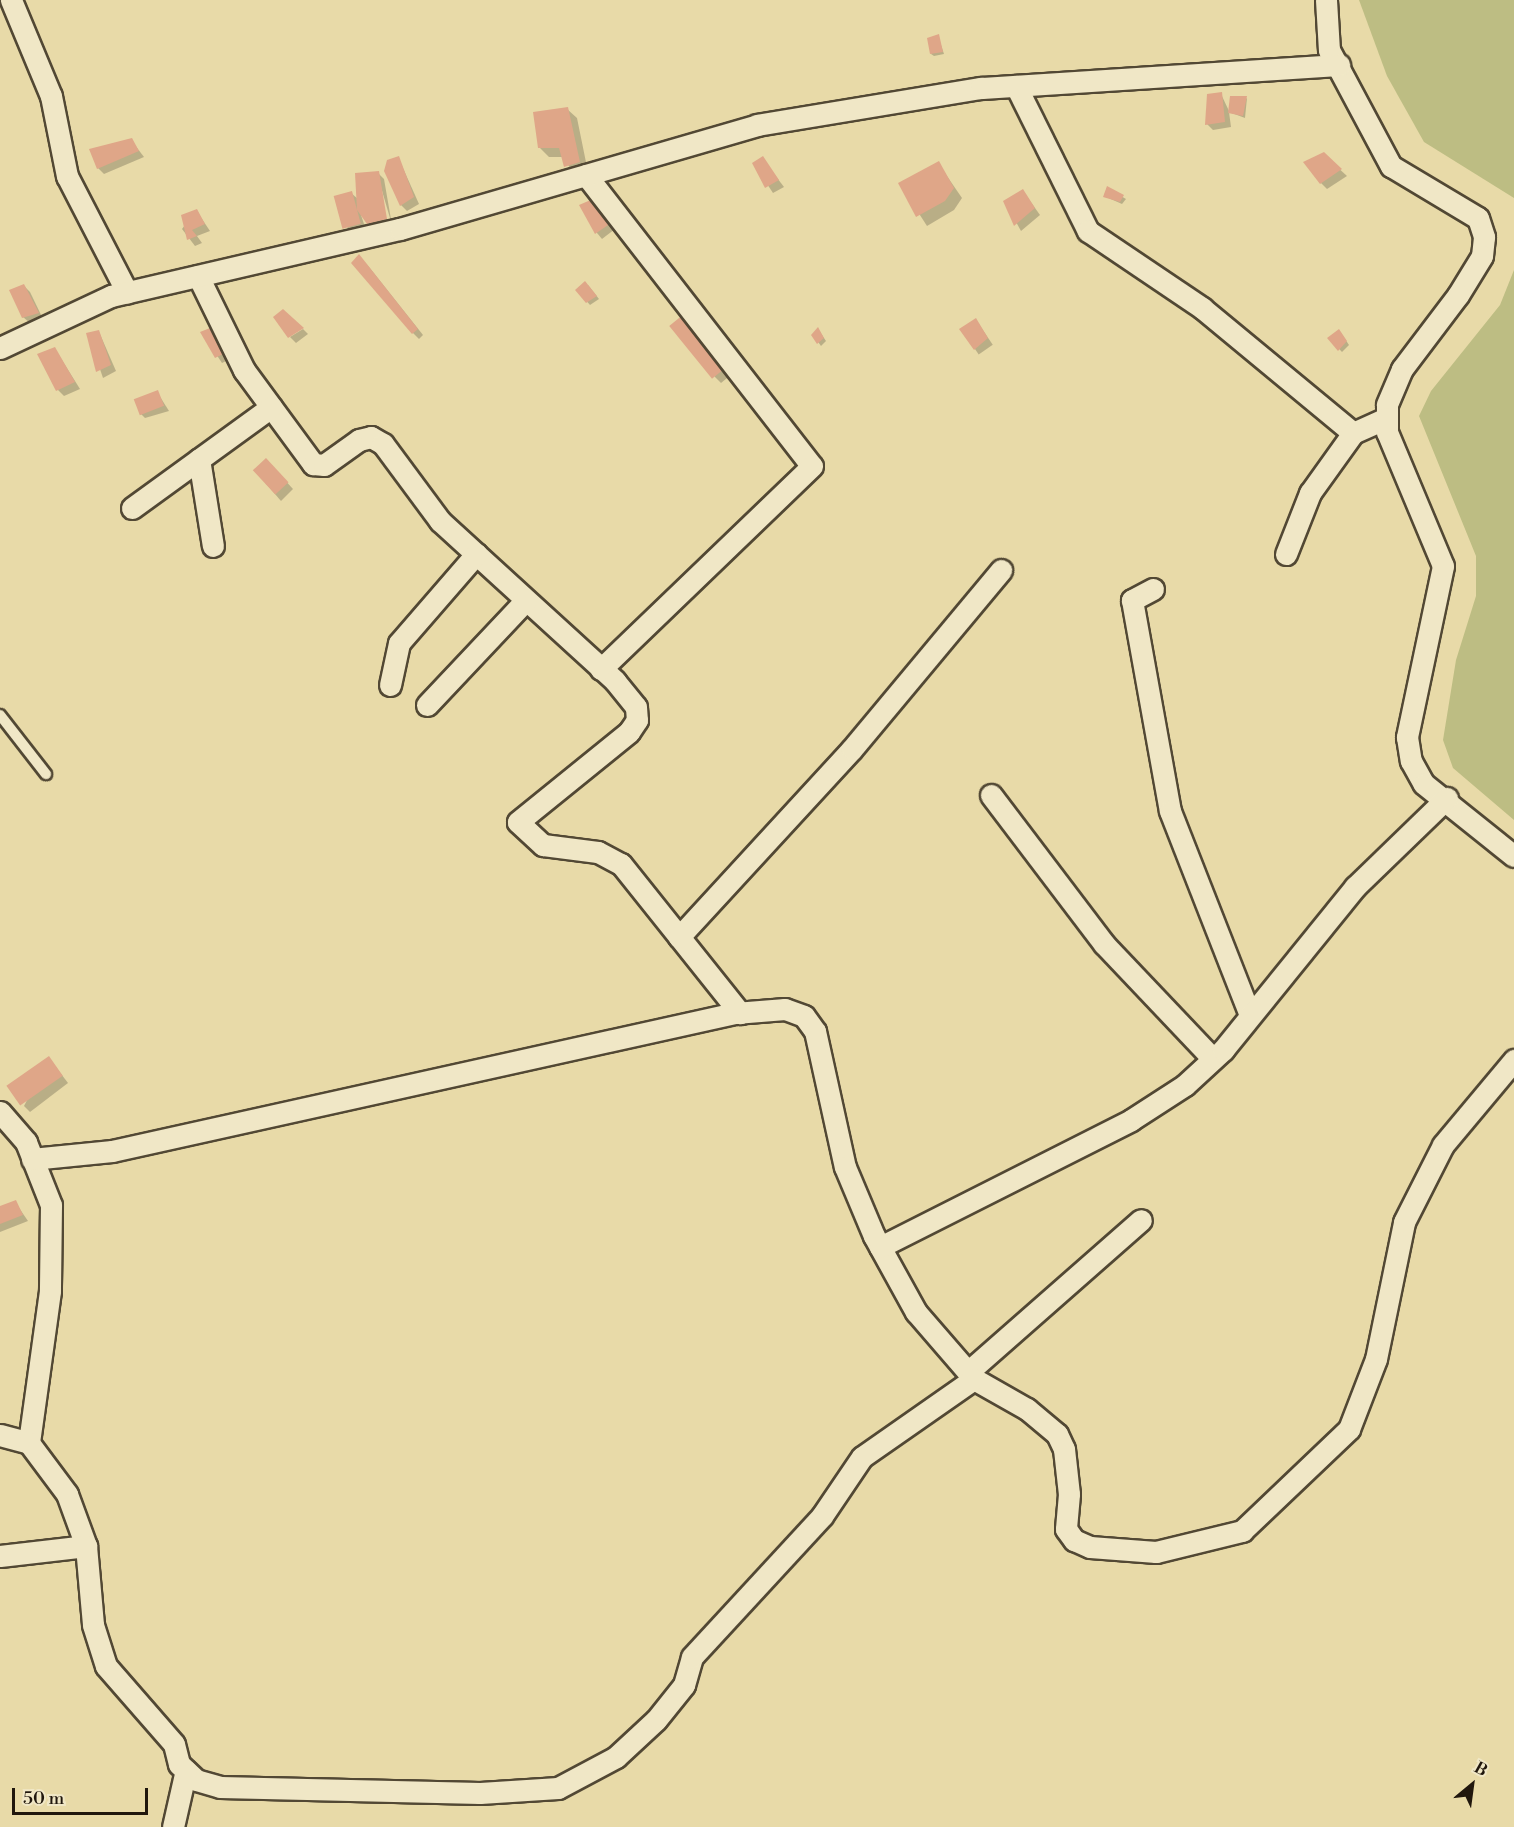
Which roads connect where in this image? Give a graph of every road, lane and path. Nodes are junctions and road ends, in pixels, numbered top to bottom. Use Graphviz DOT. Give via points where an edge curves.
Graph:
graph roads {
  1 [pos="11,0"];
  2 [pos="1326,0"];
  3 [pos="1339,65"];
  4 [pos="1016,86"];
  5 [pos="586,175"];
  6 [pos="198,276"];
  7 [pos="127,292"];
  8 [pos="0,348"];
  9 [pos="271,407"];
  10 [pos="1387,418"];
  11 [pos="1353,433"];
  12 [pos="199,459"];
  13 [pos="132,508"];
  14 [pos="213,546"];
  15 [pos="476,554"];
  16 [pos="1286,554"];
  17 [pos="1001,570"];
  18 [pos="1153,589"];
  19 [pos="526,600"];
  20 [pos="601,669"];
  21 [pos="390,685"];
  22 [pos="427,705"];
  23 [pos="0,715"];
  24 [pos="46,774"];
  25 [pos="991,795"];
  26 [pos="1447,798"];
  27 [pos="1514,856"];
  28 [pos="679,937"];
  29 [pos="740,1013"];
  30 [pos="1250,1015"];
  31 [pos="1213,1059"];
  32 [pos="1514,1060"];
  33 [pos="0,1112"];
  34 [pos="32,1159"];
  35 [pos="1142,1220"];
  36 [pos="880,1247"];
  37 [pos="971,1376"];
  38 [pos="0,1435"];
  39 [pos="29,1443"];
  40 [pos="86,1546"];
  41 [pos="0,1556"];
  42 [pos="186,1770"];
  43 [pos="173,1827"];
  1 -- 7 [label="street" via="51,96 67,176"];
  2 -- 3 [label="street" via="1329,50"];
  3 -- 4 [label="street"];
  3 -- 10 [label="street" via="1392,166 1478,218 1484,237 1482,256 1458,295 1402,369"];
  4 -- 5 [label="street" via="861,105 757,125"];
  4 -- 11 [label="street" via="1088,231 1202,308"];
  5 -- 6 [label="street" via="400,229"];
  5 -- 20 [label="street" via="812,466"];
  6 -- 7 [label="street"];
  6 -- 9 [label="street" via="244,370"];
  7 -- 8 [label="street"];
  9 -- 12 [label="street"];
  9 -- 15 [label="street" via="313,464 324,465 359,440 371,437 383,444 440,521"];
  10 -- 11 [label="street"];
  10 -- 26 [label="street" via="1387,432 1443,566 1407,737 1411,761 1424,783"];
  11 -- 16 [label="street" via="1310,493"];
  12 -- 13 [label="street"];
  12 -- 14 [label="street"];
  15 -- 19 [label="street"];
  15 -- 21 [label="street" via="399,643"];
  17 -- 28 [label="street" via="852,749"];
  18 -- 30 [label="street" via="1132,600 1170,811"];
  19 -- 20 [label="street"];
  19 -- 22 [label="street"];
  20 -- 28 [label="street" via="636,707 637,720 518,822 543,845 610,855"];
  23 -- 24 [label="lane"];
  25 -- 31 [label="street" via="1104,944"];
  26 -- 27 [label="street"];
  26 -- 30 [label="street" via="1355,888"];
  28 -- 29 [label="street"];
  29 -- 34 [label="street" via="112,1150"];
  29 -- 36 [label="street" via="785,1009 804,1016 815,1031 845,1167"];
  30 -- 31 [label="street"];
  31 -- 36 [label="street" via="1185,1085 1131,1120"];
  32 -- 37 [label="street" via="1443,1145 1404,1222 1376,1359 1349,1429 1242,1531 1156,1552 1090,1547 1074,1540 1066,1529 1069,1494 1064,1449 1057,1434 1027,1409"];
  33 -- 34 [label="street"];
  34 -- 39 [label="street" via="51,1205 50,1291"];
  35 -- 37 [label="street"];
  36 -- 37 [label="street" via="916,1312"];
  37 -- 42 [label="street" via="862,1457 822,1516 692,1657 684,1685 656,1720 616,1757 558,1788 480,1793 220,1787 196,1780"];
  38 -- 39 [label="street"];
  39 -- 40 [label="street" via="68,1494"];
  40 -- 41 [label="street"];
  40 -- 42 [label="street" via="93,1625 106,1666 174,1744"];
  42 -- 43 [label="street"];
}
